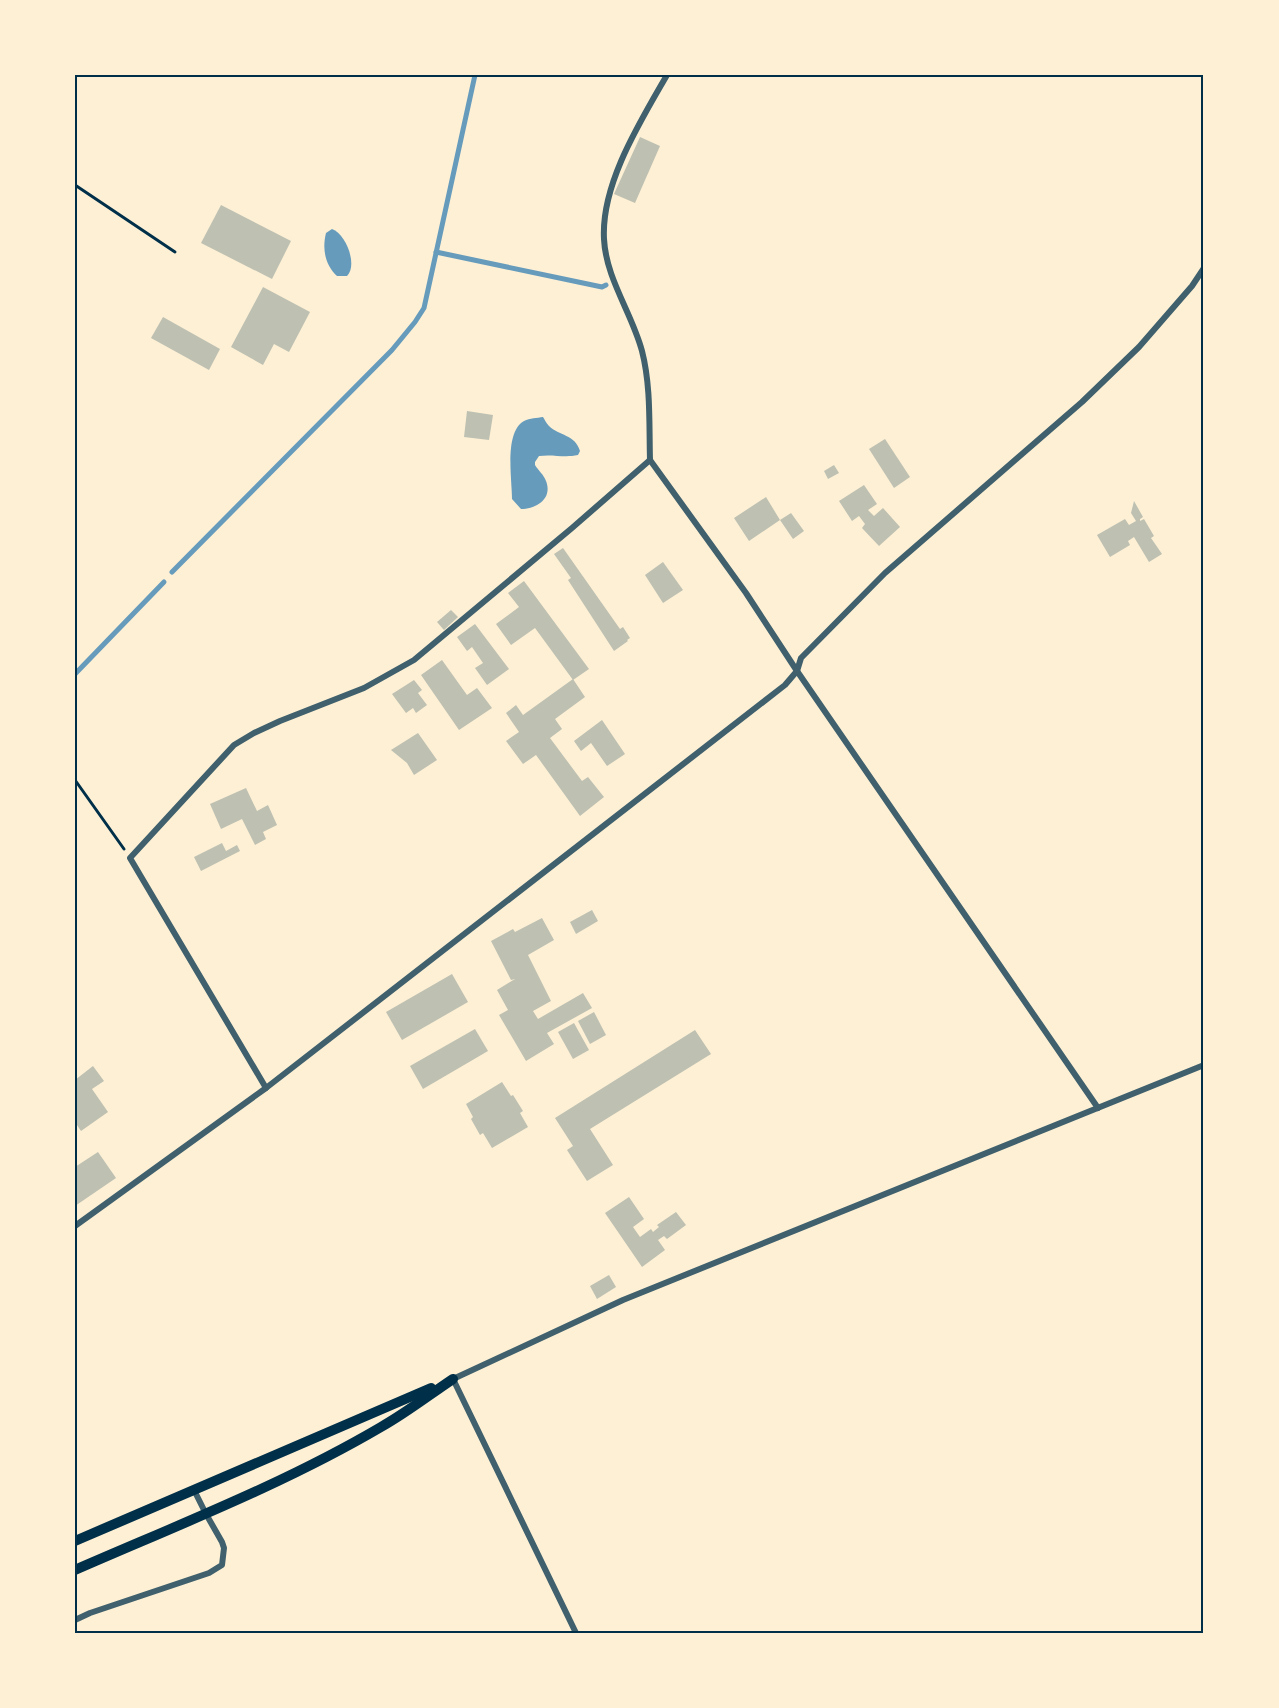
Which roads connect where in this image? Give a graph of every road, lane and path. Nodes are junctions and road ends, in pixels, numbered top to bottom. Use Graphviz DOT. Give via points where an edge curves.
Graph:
graph roads {
  1 [pos="667,75"];
  2 [pos="75,185"];
  3 [pos="175,252"];
  4 [pos="1204,268"];
  5 [pos="650,460"];
  6 [pos="797,671"];
  7 [pos="75,780"];
  8 [pos="130,858"];
  9 [pos="1204,1065"];
  10 [pos="266,1088"];
  11 [pos="1098,1108"];
  12 [pos="75,1226"];
  13 [pos="453,1379"];
  14 [pos="194,1490"];
  15 [pos="206,1514"];
  16 [pos="75,1541"];
  17 [pos="75,1570"];
  18 [pos="75,1620"];
  19 [pos="576,1633"];
  1 -- 5 [label="street" via="611,186 604,228 608,266 642,349 649,399"];
  2 -- 3 [label="path"];
  4 -- 6 [label="street" via="1139,347 1082,402 885,573 801,658"];
  5 -- 6 [label="street"];
  5 -- 8 [label="street" via="414,660 364,688 280,721 234,745"];
  6 -- 10 [label="street" via="776,693"];
  6 -- 11 [label="street"];
  7 -- 8 [label="path"];
  8 -- 10 [label="street"];
  9 -- 11 [label="street"];
  10 -- 12 [label="street"];
  11 -- 13 [label="street" via="623,1300"];
  13 -- 14 [label="main road"];
  13 -- 15 [label="main road" via="382,1427"];
  13 -- 19 [label="street"];
  14 -- 15 [label="street"];
  14 -- 16 [label="main road"];
  15 -- 17 [label="main road"];
  15 -- 18 [label="street" via="224,1548 222,1565"];
}
